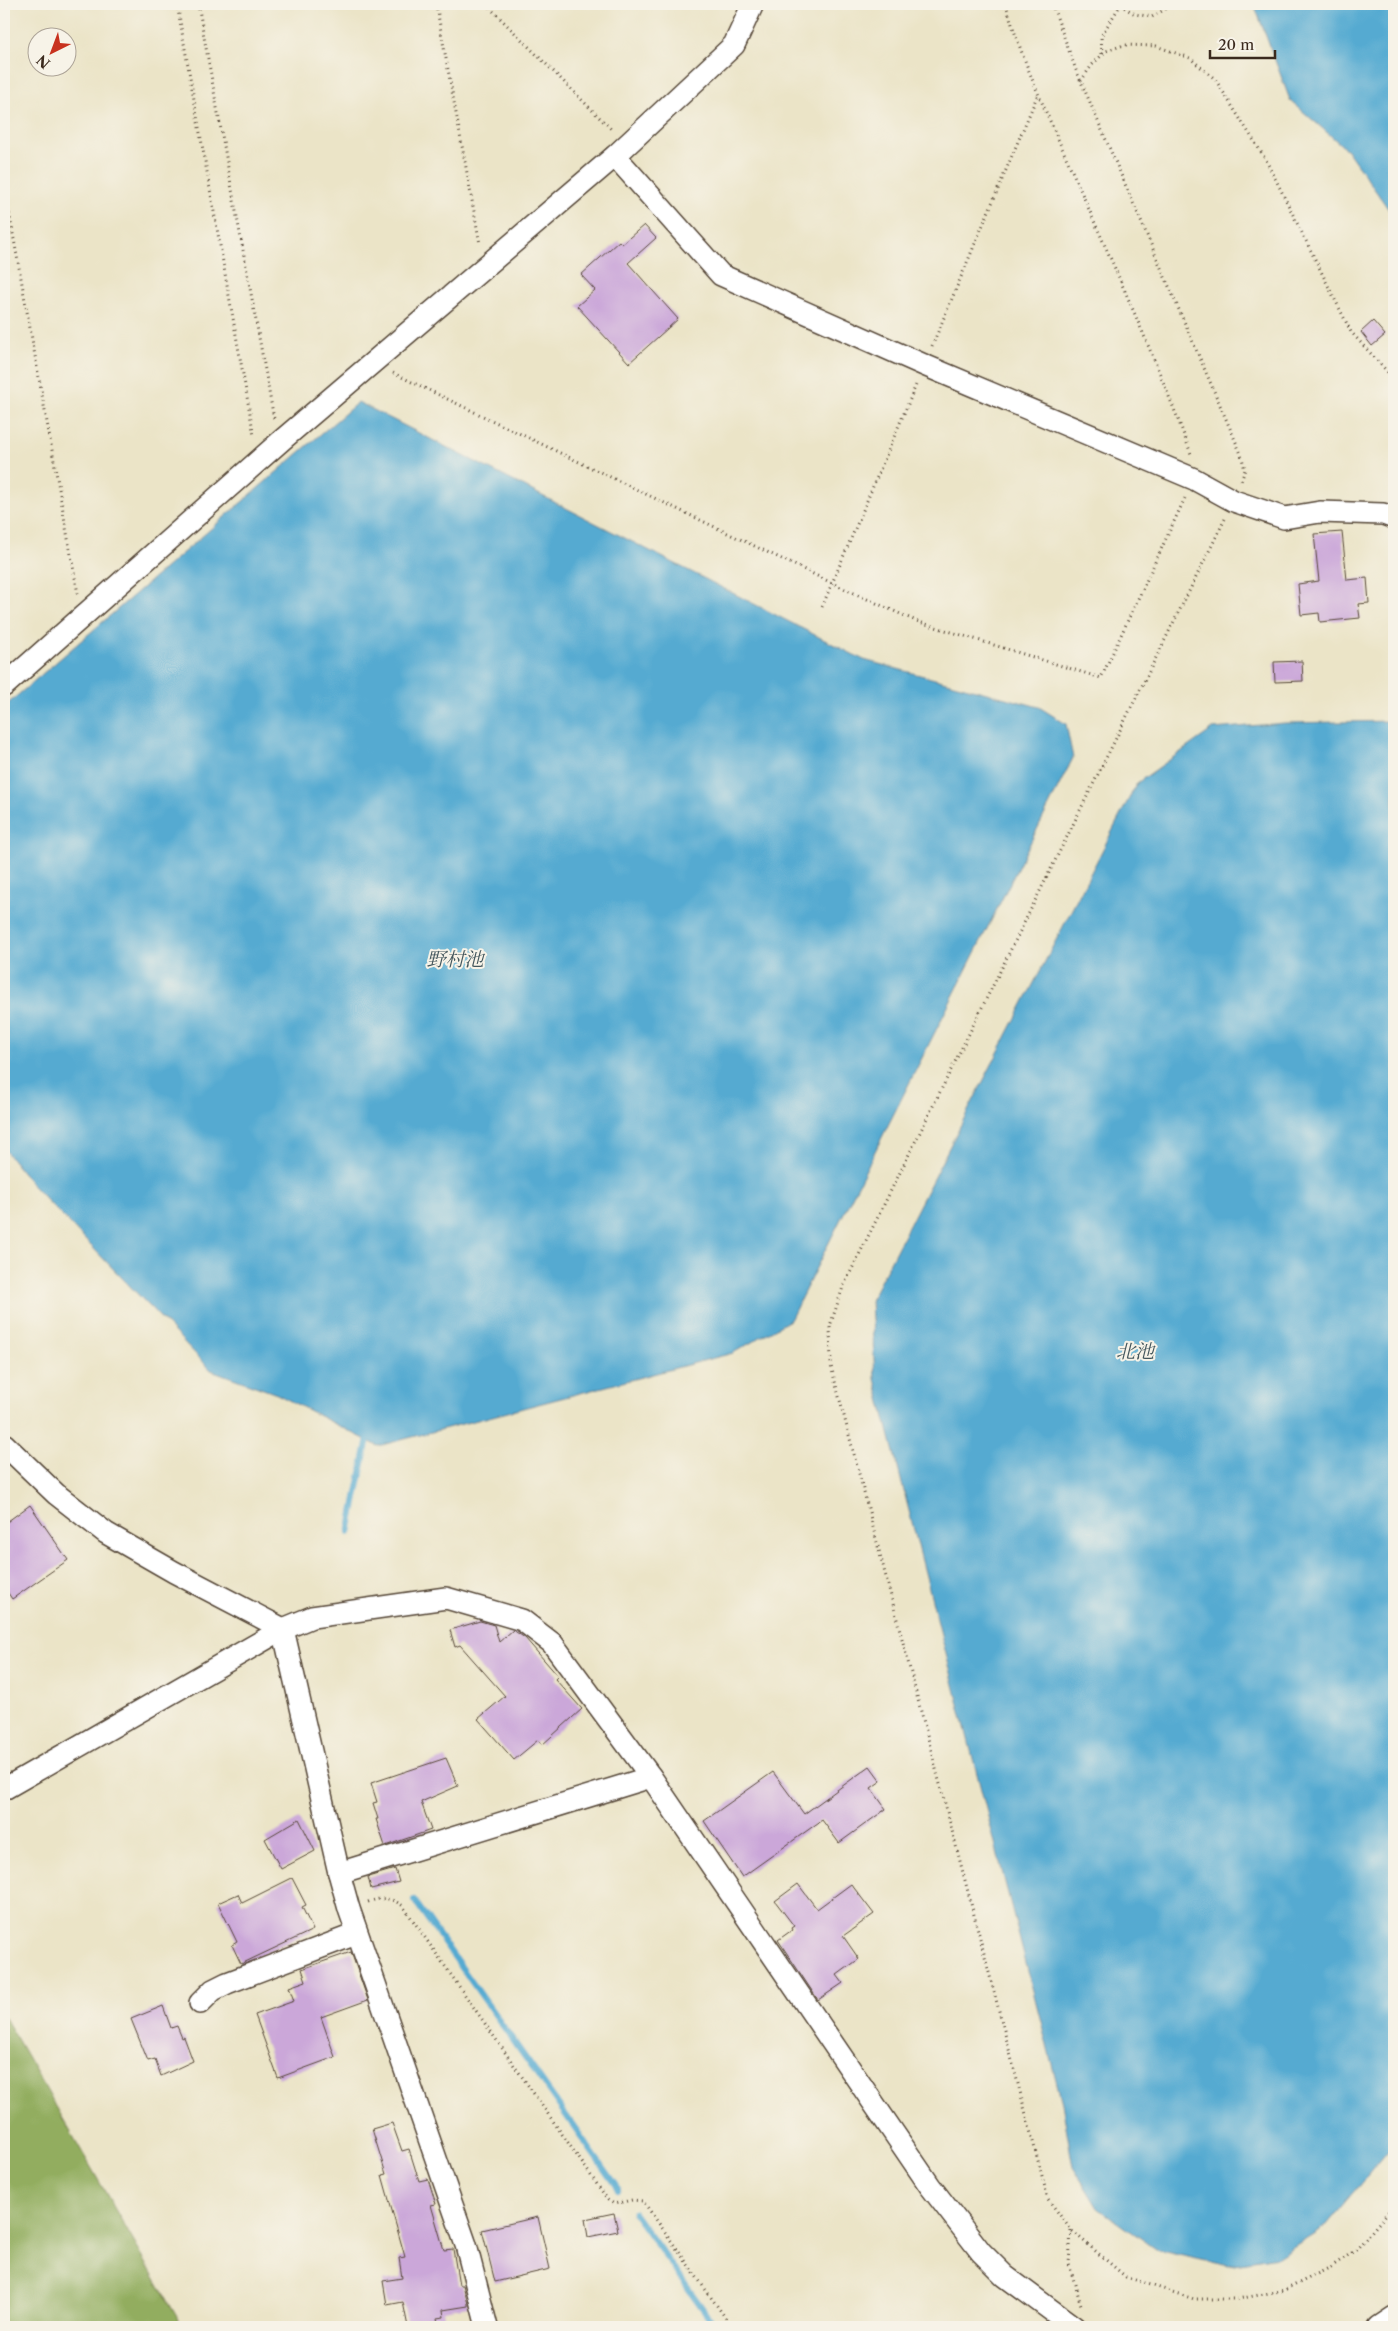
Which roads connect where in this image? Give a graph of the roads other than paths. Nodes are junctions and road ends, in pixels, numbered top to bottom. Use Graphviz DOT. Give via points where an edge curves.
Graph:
graph roads {
  1 [pos="753,4"];
  2 [pos="621,150"];
  3 [pos="1394,518"];
  4 [pos="4,686"];
  5 [pos="4,1444"];
  6 [pos="283,1629"];
  7 [pos="651,1776"];
  8 [pos="4,1789"];
  9 [pos="339,1873"];
  10 [pos="356,1934"];
  11 [pos="200,2003"];
  12 [pos="1394,2317"];
  13 [pos="1078,2319"];
  14 [pos="487,2327"];
  15 [pos="1379,2327"];
  1 -- 2 [label="street" via="734,45"];
  2 -- 3 [label="street" via="721,275 1194,479 1234,501 1284,518 1320,512 1383,514"];
  2 -- 4 [label="street" via="262,457"];
  5 -- 6 [label="street" via="56,1494 106,1533"];
  6 -- 7 [label="street" via="312,1617 446,1598 522,1620 552,1643"];
  6 -- 8 [label="street"];
  6 -- 9 [label="street"];
  7 -- 9 [label="street"];
  7 -- 13 [label="street" via="724,1888 930,2186 981,2252 1005,2276"];
  9 -- 10 [label="street"];
  10 -- 11 [label="street" via="227,1983 213,1990"];
  10 -- 14 [label="street" via="466,2245"];
  12 -- 15 [label="street"];
}
